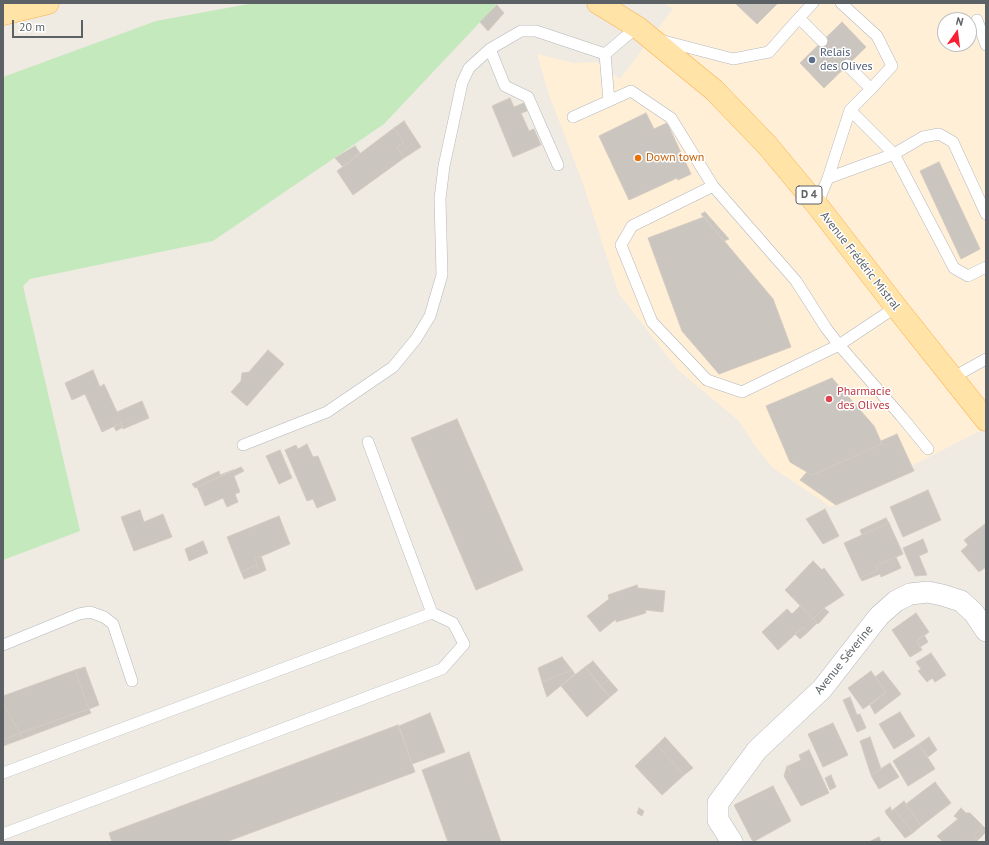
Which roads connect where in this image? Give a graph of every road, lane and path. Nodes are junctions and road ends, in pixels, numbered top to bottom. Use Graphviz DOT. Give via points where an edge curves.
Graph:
graph roads {
  1 [pos="48,3"];
  2 [pos="598,3"];
  3 [pos="813,3"];
  4 [pos="841,3"];
  5 [pos="3,14"];
  6 [pos="799,18"];
  7 [pos="977,20"];
  8 [pos="643,32"];
  9 [pos="822,41"];
  10 [pos="986,45"];
  11 [pos="490,49"];
  12 [pos="605,54"];
  13 [pos="847,66"];
  14 [pos="871,89"];
  15 [pos="609,101"];
  16 [pos="850,110"];
  17 [pos="572,117"];
  18 [pos="894,154"];
  19 [pos="558,165"];
  20 [pos="828,178"];
  21 [pos="713,186"];
  22 [pos="817,205"];
  23 [pos="986,214"];
  24 [pos="986,267"];
  25 [pos="896,307"];
  26 [pos="839,345"];
  27 [pos="986,359"];
  28 [pos="952,378"];
  29 [pos="986,420"];
  30 [pos="368,442"];
  31 [pos="243,446"];
  32 [pos="928,449"];
  33 [pos="432,613"];
  34 [pos="986,631"];
  35 [pos="3,645"];
  36 [pos="132,681"];
  37 [pos="3,773"];
  38 [pos="3,834"];
  39 [pos="732,842"];
  1 -- 5 [label="main road"];
  2 -- 8 [label="main road, Avenue Frédéric Mistral / D 4"];
  3 -- 6 [label="lane"];
  4 -- 14 [label="lane" via="877,36 892,66"];
  6 -- 8 [label="lane" via="769,52 732,59"];
  6 -- 9 [label="lane"];
  7 -- 10 [label="lane"];
  8 -- 12 [label="lane"];
  8 -- 22 [label="main road, Avenue Frédéric Mistral / D 4" via="714,90 767,145"];
  11 -- 12 [label="lane" via="521,31 536,31"];
  11 -- 19 [label="lane" via="505,86 528,97"];
  11 -- 31 [label="lane" via="469,68 462,83 444,166 440,200 442,275 430,316 416,339 393,367 327,412"];
  12 -- 15 [label="lane"];
  13 -- 14 [label="lane"];
  14 -- 16 [label="lane"];
  15 -- 17 [label="lane"];
  15 -- 21 [label="lane" via="631,91 671,118"];
  16 -- 18 [label="lane"];
  16 -- 20 [label="lane"];
  18 -- 20 [label="lane"];
  18 -- 23 [label="lane" via="923,137 939,134 946,138 952,142"];
  18 -- 24 [label="lane" via="954,268 968,276"];
  20 -- 22 [label="lane"];
  21 -- 26 [label="lane" via="796,281"];
  21 -- 26 [label="lane" via="632,226 621,245 652,322 707,380 742,392"];
  22 -- 25 [label="main road, Avenue Frédéric Mistral / D 4"];
  25 -- 26 [label="lane"];
  25 -- 28 [label="main road, Avenue Frédéric Mistral / D 4"];
  26 -- 32 [label="lane"];
  27 -- 28 [label="lane"];
  28 -- 29 [label="main road, Avenue Frédéric Mistral / D 4"];
  30 -- 33 [label="lane"];
  33 -- 37 [label="lane"];
  33 -- 38 [label="lane" via="453,623 464,644 442,670"];
  34 -- 39 [label="street, Avenue Séverine" via="974,613 961,601 928,592 910,594 896,601 879,616 822,689 757,750 718,803 718,820"];
  35 -- 36 [label="lane" via="79,614 90,612 104,617 113,624"];
}
